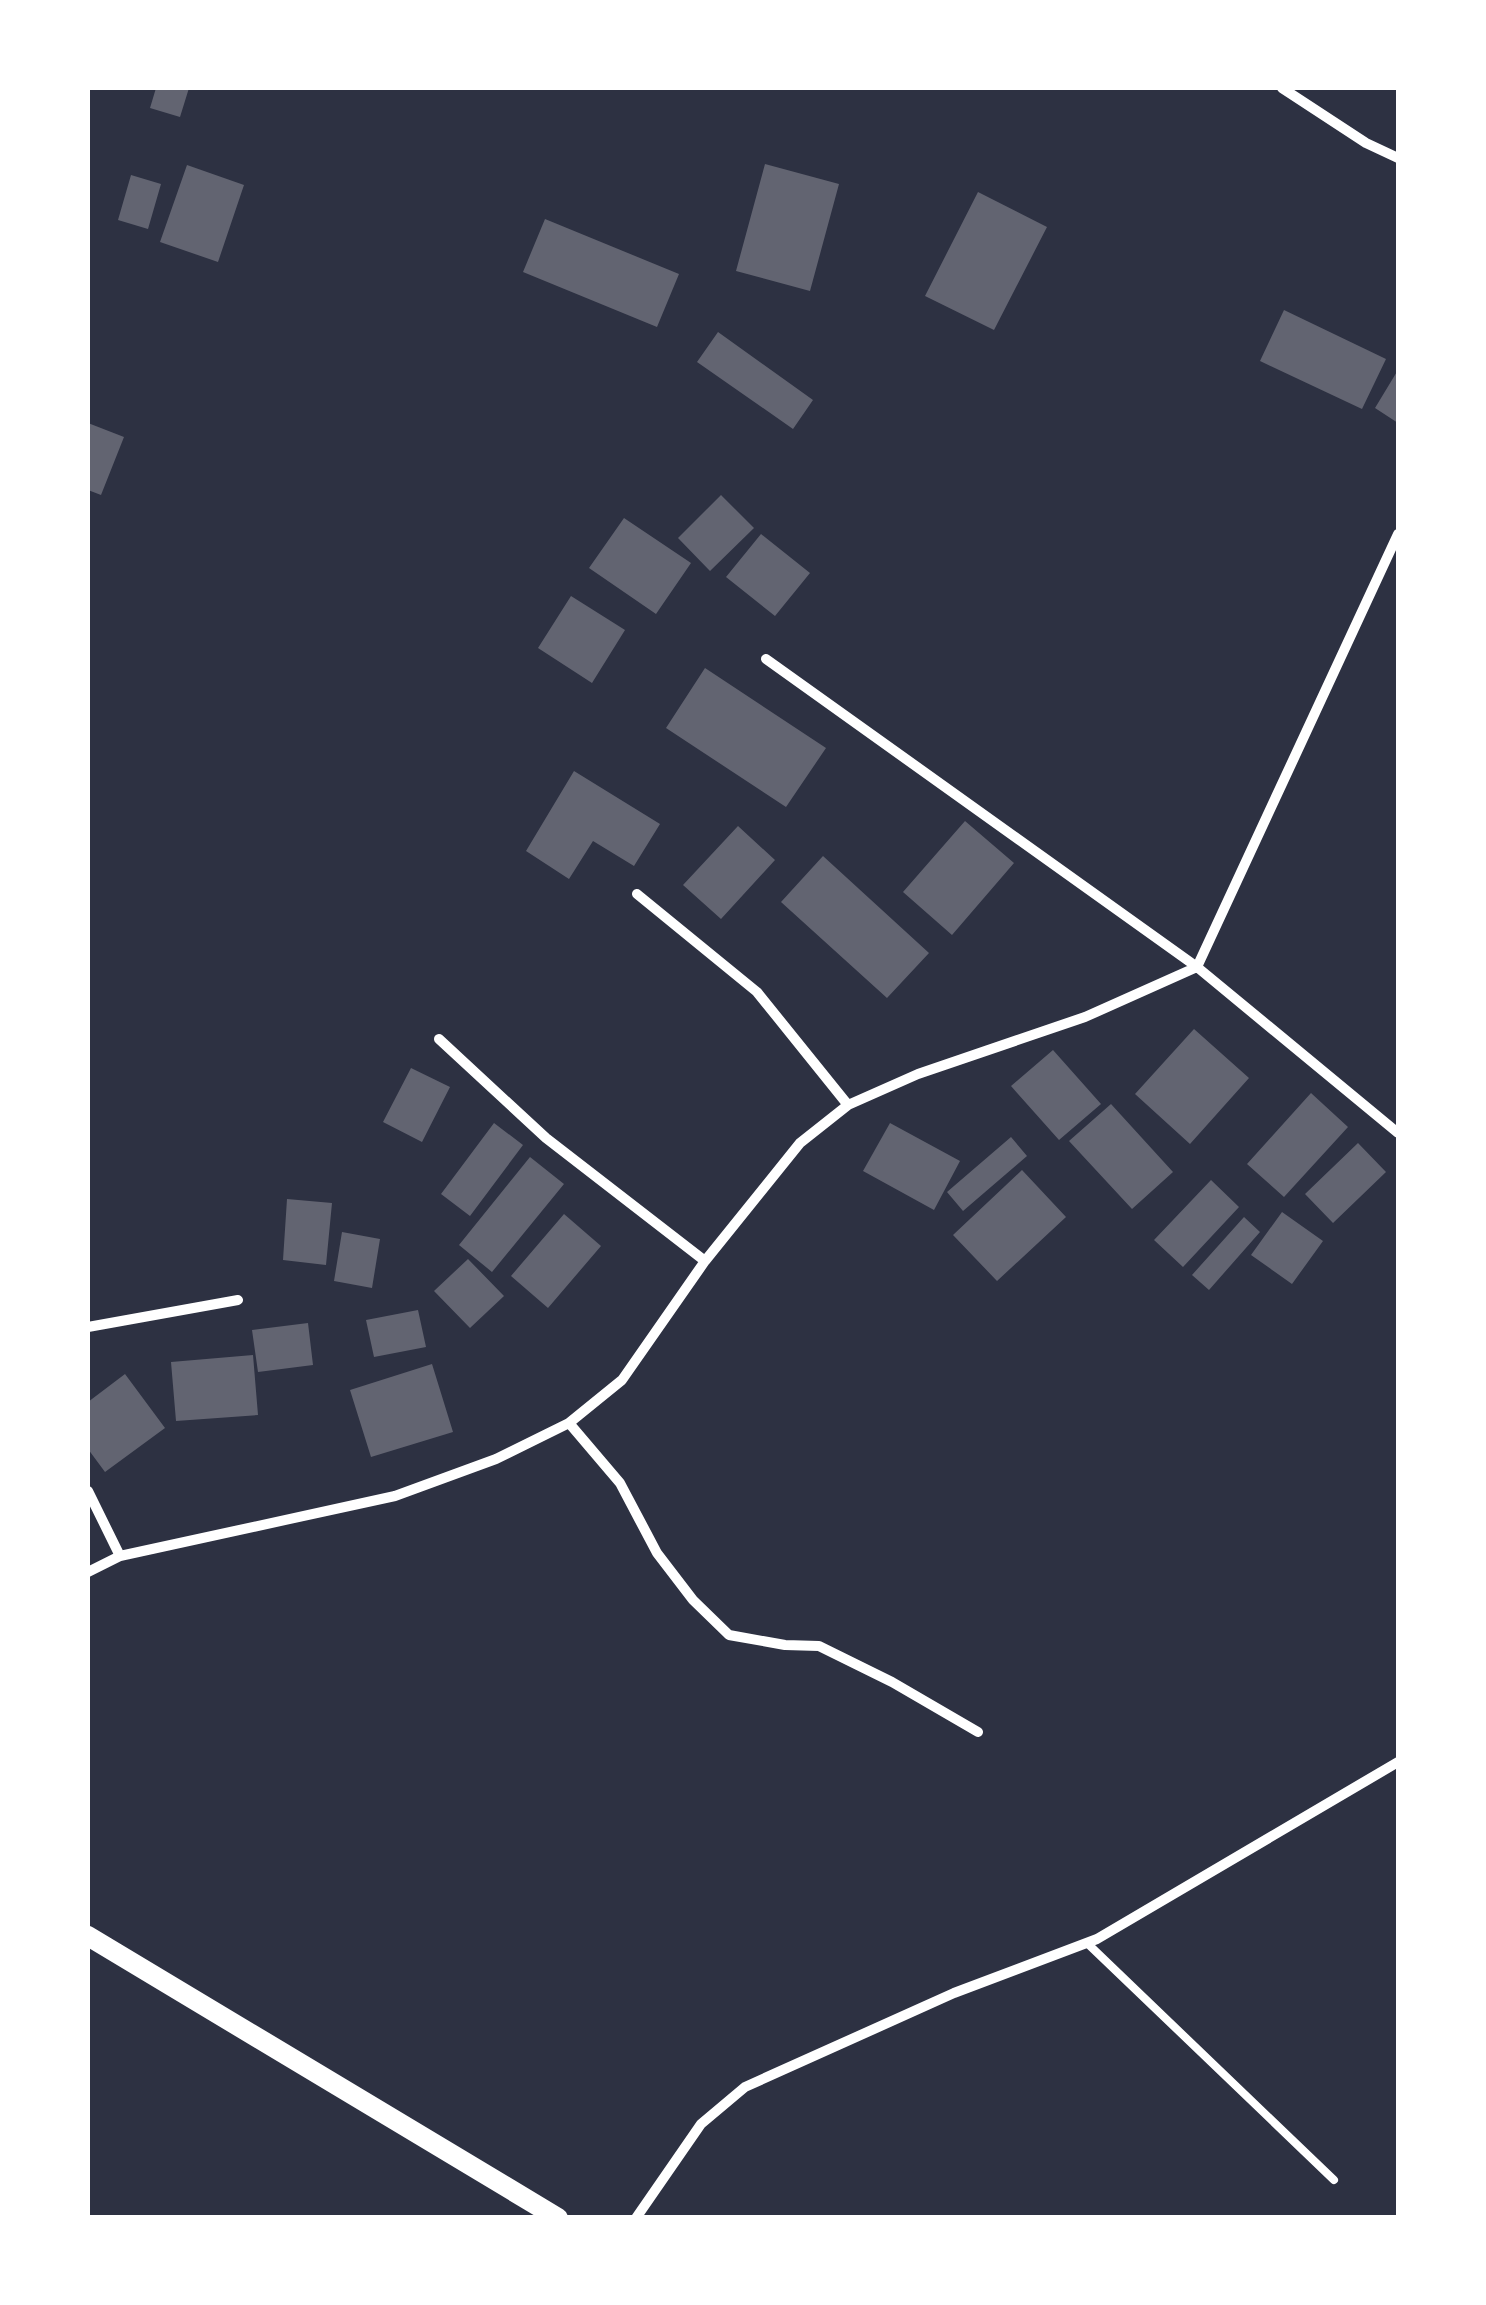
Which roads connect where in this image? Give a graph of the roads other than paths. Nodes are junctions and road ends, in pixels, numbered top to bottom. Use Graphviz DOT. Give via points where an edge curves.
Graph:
graph roads {
  1 [pos="1282,88"];
  2 [pos="1398,158"];
  3 [pos="1398,534"];
  4 [pos="766,659"];
  5 [pos="637,894"];
  6 [pos="1197,967"];
  7 [pos="439,1040"];
  8 [pos="848,1105"];
  9 [pos="1398,1133"];
  10 [pos="705,1260"];
  11 [pos="238,1300"];
  12 [pos="88,1327"];
  13 [pos="569,1423"];
  14 [pos="88,1491"];
  15 [pos="120,1556"];
  16 [pos="88,1572"];
  17 [pos="978,1732"];
  18 [pos="1398,1762"];
  19 [pos="88,1936"];
  20 [pos="1086,1943"];
  21 [pos="1334,2180"];
  22 [pos="558,2218"];
  23 [pos="636,2218"];
  1 -- 2 [label="street"];
  3 -- 6 [label="street"];
  4 -- 6 [label="street"];
  5 -- 8 [label="street" via="757,992"];
  6 -- 8 [label="street"];
  6 -- 9 [label="street"];
  7 -- 10 [label="street" via="546,1138"];
  8 -- 10 [label="street" via="800,1143"];
  10 -- 13 [label="street" via="622,1380"];
  11 -- 12 [label="street"];
  13 -- 15 [label="street" via="396,1496"];
  13 -- 17 [label="street" via="620,1483 657,1553 729,1635 819,1646"];
  14 -- 15 [label="street"];
  15 -- 16 [label="street"];
  18 -- 20 [label="street"];
  19 -- 22 [label="main road"];
  20 -- 21 [label="lane"];
  20 -- 23 [label="street" via="745,2087 701,2124"];
}
